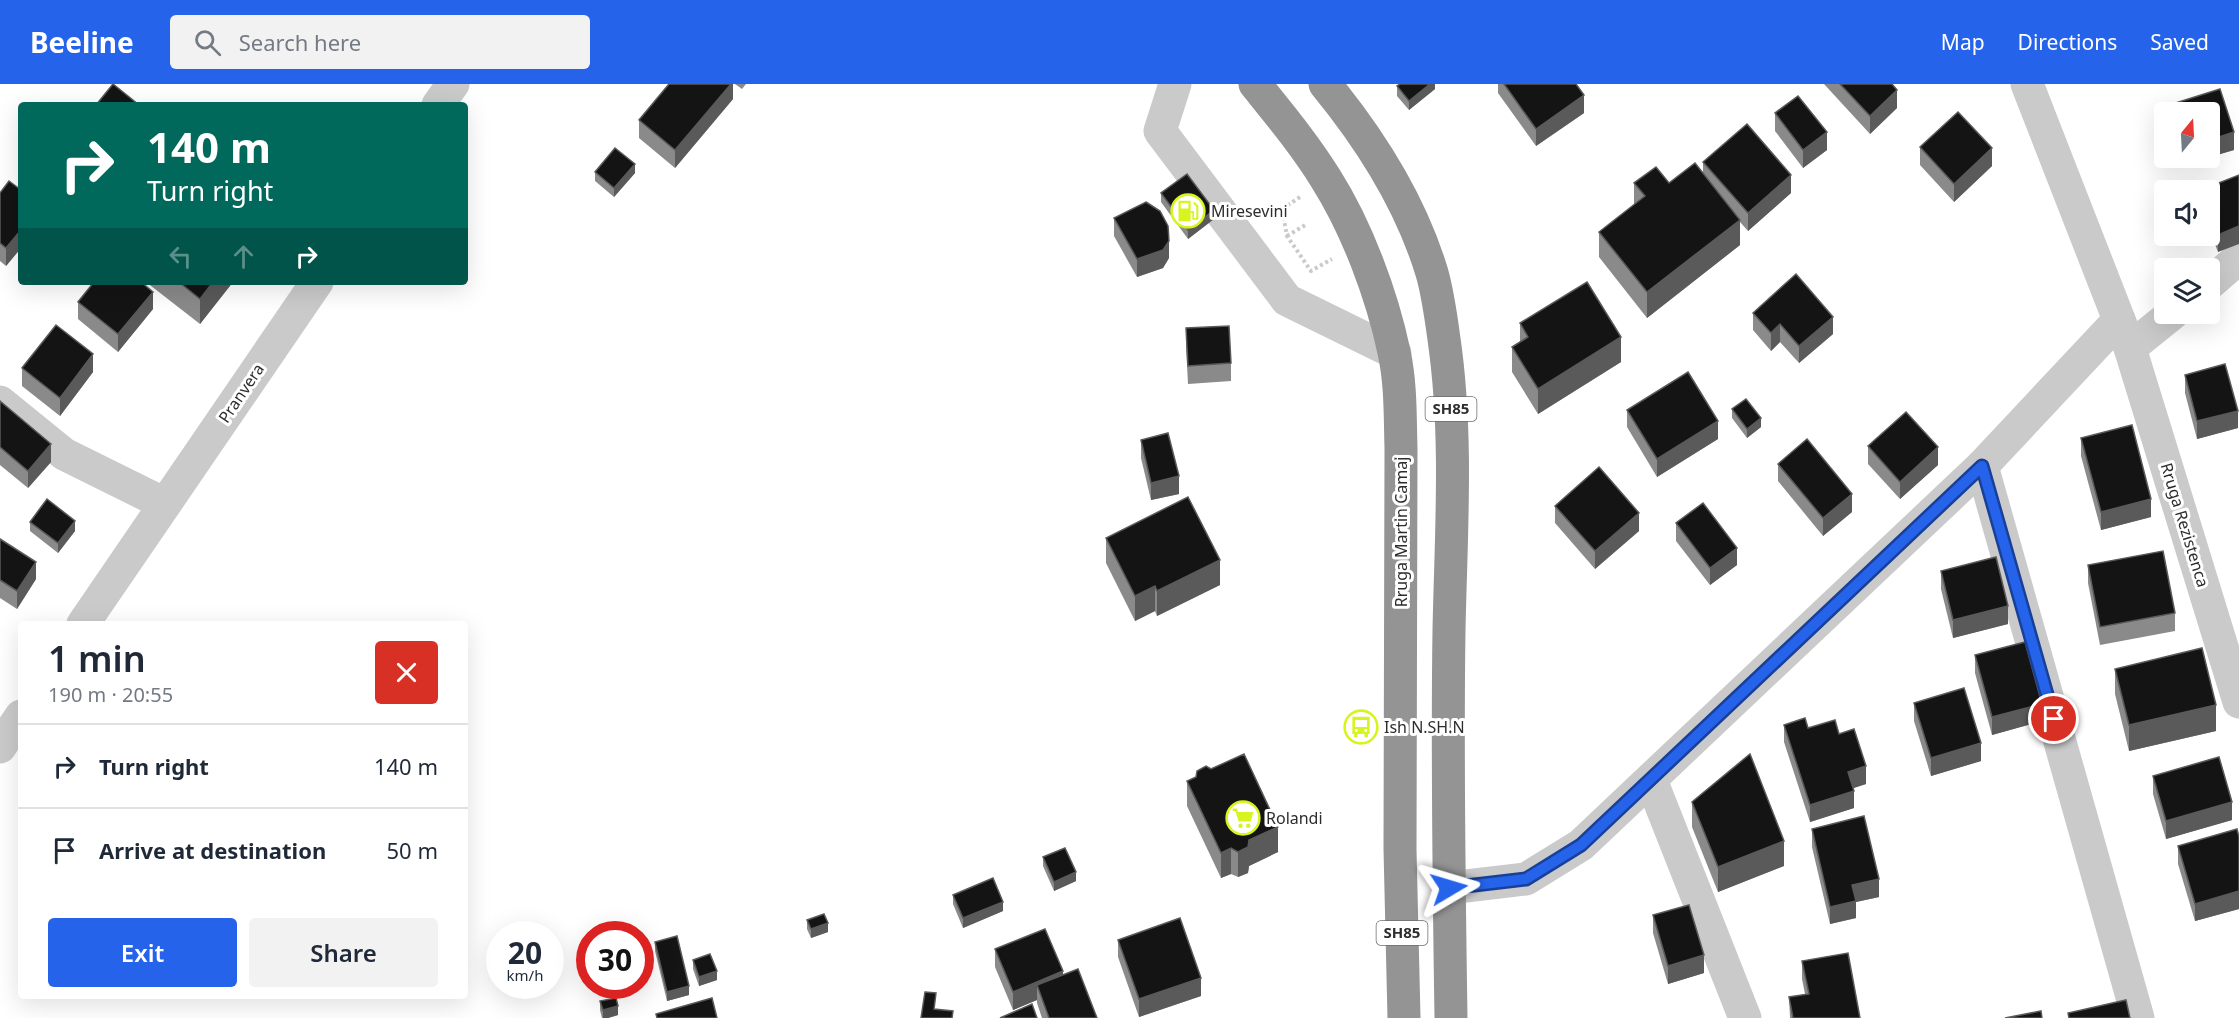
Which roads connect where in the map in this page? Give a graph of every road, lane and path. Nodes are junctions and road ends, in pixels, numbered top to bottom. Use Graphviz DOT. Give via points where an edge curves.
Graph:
graph roads {
  1 [pos="453,84"];
  2 [pos="1175,84"];
  3 [pos="1255,84"];
  4 [pos="1325,84"];
  5 [pos="2027,84"];
  6 [pos="440,102"];
  7 [pos="1327,180"];
  8 [pos="1307,224"];
  9 [pos="1287,236"];
  10 [pos="1358,243"];
  11 [pos="2239,258"];
  12 [pos="2220,274"];
  13 [pos="315,285"];
  14 [pos="2154,322"];
  15 [pos="2124,334"];
  16 [pos="1395,353"];
  17 [pos="0,402"];
  18 [pos="1982,466"];
  19 [pos="165,504"];
  20 [pos="85,621"];
  21 [pos="2239,702"];
  22 [pos="18,720"];
  23 [pos="0,747"];
  24 [pos="1651,780"];
  25 [pos="1449,888"];
  26 [pos="1404,1018"];
  27 [pos="1451,1018"];
  28 [pos="1745,1018"];
  29 [pos="2138,1018"];
  1 -- 6 [label="street"];
  2 -- 16 [label="street" via="1160,131 1287,300"];
  3 -- 7 [label="highway, Rruga Martin Camaj / SH85"];
  4 -- 25 [label="highway, SH85" via="1372,146 1397,189 1429,264 1441,320 1453,453"];
  5 -- 15 [label="street, Rruga Rezistenca"];
  7 -- 9 [label="path" via="1282,209"];
  7 -- 10 [label="highway, Rruga Martin Camaj / SH85"];
  8 -- 9 [label="path"];
  9 -- 10 [label="path" via="1311,271"];
  10 -- 16 [label="highway, Rruga Martin Camaj / SH85"];
  11 -- 12 [label="street"];
  13 -- 19 [label="street, Pranvera"];
  14 -- 15 [label="street"];
  15 -- 18 [label="street"];
  15 -- 21 [label="street, Rruga Rezistenca"];
  16 -- 26 [label="highway, Rruga Martin Camaj / SH85" via="1401,448 1400,849"];
  17 -- 19 [label="street" via="64,454"];
  18 -- 24 [label="street"];
  18 -- 29 [label="street"];
  19 -- 20 [label="street, Pranvera"];
  22 -- 23 [label="street"];
  24 -- 25 [label="street" via="1581,845 1526,879"];
  24 -- 28 [label="street"];
  25 -- 27 [label="highway, SH85"];
}
